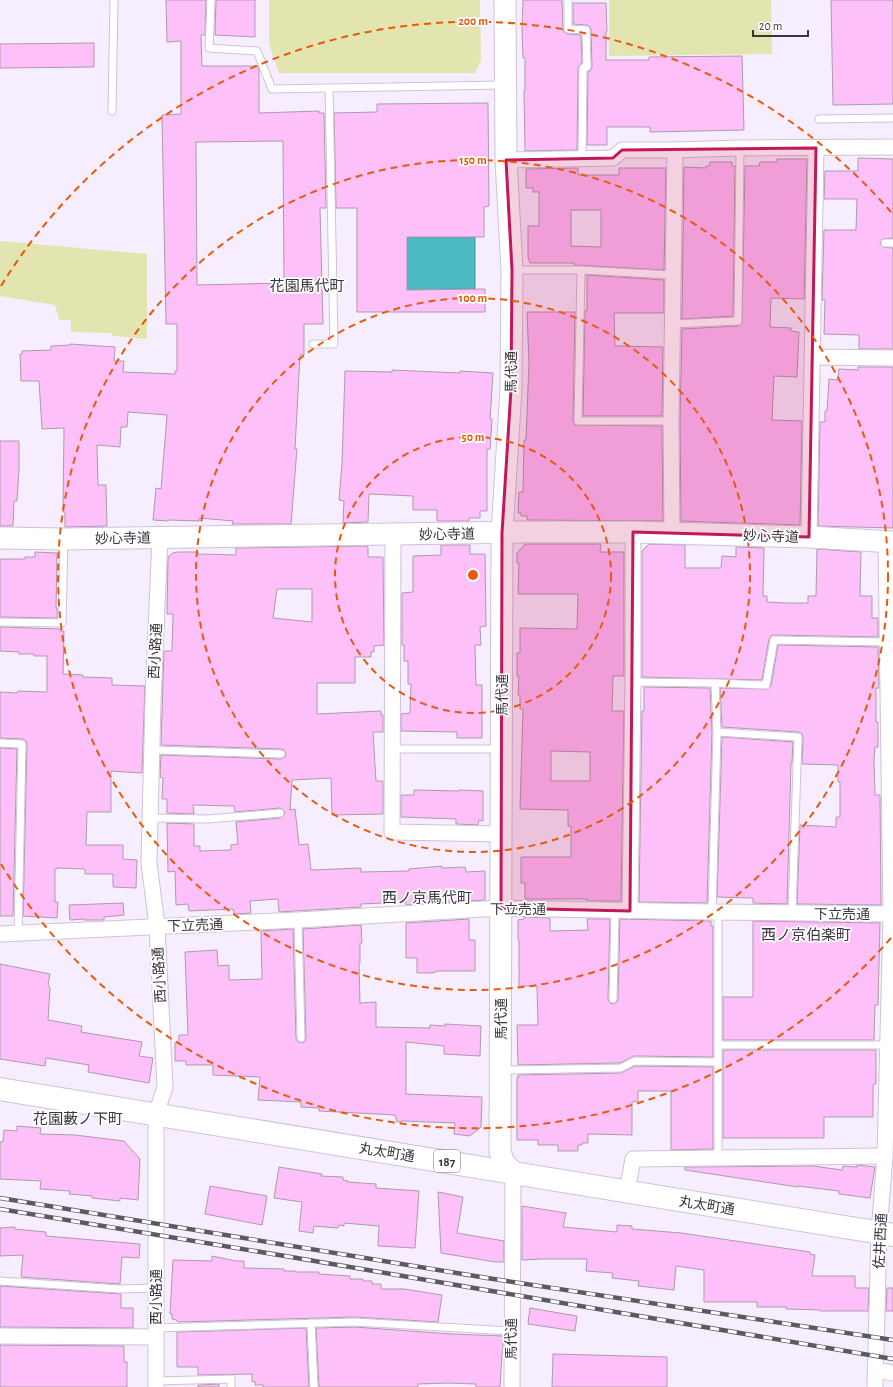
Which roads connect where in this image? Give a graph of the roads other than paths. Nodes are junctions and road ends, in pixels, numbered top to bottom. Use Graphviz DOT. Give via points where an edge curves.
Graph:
graph roads {
  1 [pos="114,0"];
  2 [pos="211,0"];
  3 [pos="505,0"];
  4 [pos="568,0"];
  5 [pos="506,85"];
  6 [pos="329,88"];
  7 [pos="112,111"];
  8 [pos="893,118"];
  9 [pos="819,119"];
  10 [pos="893,147"];
  11 [pos="740,148"];
  12 [pos="816,148"];
  13 [pos="675,150"];
  14 [pos="582,159"];
  15 [pos="506,160"];
  16 [pos="885,243"];
  17 [pos="893,243"];
  18 [pos="512,270"];
  19 [pos="581,270"];
  20 [pos="673,275"];
  21 [pos="672,324"];
  22 [pos="314,344"];
  23 [pos="812,357"];
  24 [pos="893,358"];
  25 [pos="671,421"];
  26 [pos="633,532"];
  27 [pos="502,533"];
  28 [pos="672,533"];
  29 [pos="393,534"];
  30 [pos="160,537"];
  31 [pos="809,537"];
  32 [pos="0,538"];
  33 [pos="64,539"];
  34 [pos="889,542"];
  35 [pos="0,622"];
  36 [pos="886,642"];
  37 [pos="633,682"];
  38 [pos="715,683"];
  39 [pos="717,732"];
  40 [pos="0,742"];
  41 [pos="393,749"];
  42 [pos="502,749"];
  43 [pos="152,750"];
  44 [pos="281,754"];
  45 [pos="280,813"];
  46 [pos="150,818"];
  47 [pos="501,834"];
  48 [pos="501,908"];
  49 [pos="615,910"];
  50 [pos="630,911"];
  51 [pos="715,912"];
  52 [pos="792,913"];
  53 [pos="892,914"];
  54 [pos="298,920"];
  55 [pos="157,926"];
  56 [pos="18,933"];
  57 [pos="0,934"];
  58 [pos="613,999"];
  59 [pos="301,1038"];
  60 [pos="718,1045"];
  61 [pos="890,1045"];
  62 [pos="718,1062"];
  63 [pos="500,1070"];
  64 [pos="0,1089"];
  65 [pos="156,1114"];
  66 [pos="885,1156"];
  67 [pos="718,1158"];
  68 [pos="513,1172"];
  69 [pos="627,1192"];
  70 [pos="886,1233"];
  71 [pos="0,1280"];
  72 [pos="156,1288"];
  73 [pos="311,1323"];
  74 [pos="511,1330"];
  75 [pos="156,1333"];
  76 [pos="0,1336"];
  77 [pos="876,1370"];
  78 [pos="893,1373"];
  79 [pos="156,1384"];
  80 [pos="231,1387"];
  81 [pos="314,1387"];
  82 [pos="512,1387"];
  83 [pos="876,1387"];
  1 -- 7 [label="lane"];
  2 -- 6 [label="lane" via="209,48 257,51 272,89"];
  3 -- 5 [label="street, 馬代通"];
  4 -- 14 [label="lane" via="568,29 586,30 587,67 583,68"];
  5 -- 6 [label="lane"];
  5 -- 15 [label="street, 馬代通"];
  6 -- 22 [label="lane" via="334,344"];
  8 -- 9 [label="lane"];
  10 -- 12 [label="street"];
  11 -- 12 [label="street"];
  11 -- 13 [label="street"];
  11 -- 21 [label="lane" via="738,321"];
  12 -- 23 [label="street"];
  13 -- 14 [label="street" via="622,150 613,158"];
  13 -- 20 [label="street"];
  14 -- 15 [label="street"];
  15 -- 18 [label="street, 馬代通"];
  16 -- 17 [label="lane"];
  18 -- 19 [label="lane"];
  18 -- 27 [label="street, 馬代通" via="511,389"];
  19 -- 20 [label="lane"];
  19 -- 25 [label="lane" via="578,421"];
  20 -- 21 [label="street"];
  21 -- 25 [label="street"];
  23 -- 24 [label="street"];
  23 -- 31 [label="street"];
  25 -- 28 [label="street"];
  26 -- 27 [label="street, 妙心寺道"];
  26 -- 28 [label="street, 妙心寺道"];
  26 -- 37 [label="street"];
  27 -- 29 [label="street, 妙心寺道"];
  27 -- 42 [label="street, 馬代通"];
  28 -- 31 [label="street, 妙心寺道"];
  29 -- 30 [label="street, 妙心寺道"];
  29 -- 41 [label="street"];
  30 -- 33 [label="street, 妙心寺道"];
  30 -- 43 [label="street, 西小路通"];
  31 -- 34 [label="street, 妙心寺道"];
  32 -- 33 [label="street, 妙心寺道"];
  33 -- 35 [label="lane" via="62,623"];
  34 -- 36 [label="street, 佐井西通"];
  36 -- 38 [label="lane" via="774,640 766,685"];
  36 -- 53 [label="street, 佐井西通"];
  37 -- 38 [label="lane"];
  37 -- 50 [label="street"];
  38 -- 39 [label="lane"];
  39 -- 51 [label="lane"];
  39 -- 52 [label="lane" via="798,737"];
  40 -- 56 [label="lane" via="22,744"];
  41 -- 42 [label="lane"];
  41 -- 47 [label="street" via="392,832"];
  42 -- 47 [label="street, 馬代通"];
  43 -- 44 [label="lane"];
  43 -- 46 [label="street, 西小路通"];
  45 -- 46 [label="lane" via="208,819"];
  46 -- 55 [label="street, 西小路通" via="149,863"];
  47 -- 48 [label="street, 馬代通"];
  48 -- 49 [label="street, 下立売通"];
  48 -- 54 [label="street, 下立売通"];
  48 -- 63 [label="street, 馬代通"];
  49 -- 50 [label="street, 下立売通"];
  49 -- 58 [label="lane"];
  50 -- 51 [label="street, 下立売通"];
  51 -- 52 [label="street, 下立売通"];
  51 -- 60 [label="lane"];
  52 -- 53 [label="street, 下立売通"];
  53 -- 61 [label="street, 佐井西通"];
  54 -- 55 [label="street, 下立売通"];
  54 -- 59 [label="lane"];
  55 -- 56 [label="street, 下立売通"];
  55 -- 65 [label="street, 西小路通" via="165,1087"];
  56 -- 57 [label="street, 下立売通"];
  60 -- 61 [label="lane"];
  60 -- 62 [label="lane"];
  61 -- 66 [label="street, 佐井西通"];
  62 -- 63 [label="lane" via="634,1061 621,1068"];
  62 -- 67 [label="lane"];
  63 -- 68 [label="street, 馬代通" via="500,1152 504,1162"];
  64 -- 65 [label="main road, 丸太町通 / 187"];
  65 -- 68 [label="main road, 丸太町通 / 187"];
  65 -- 72 [label="street, 西小路通"];
  66 -- 67 [label="street"];
  66 -- 70 [label="street, 佐井西通"];
  67 -- 69 [label="street" via="633,1158"];
  68 -- 69 [label="main road, 丸太町通 / 187"];
  68 -- 74 [label="street, 馬代通"];
  69 -- 70 [label="main road, 丸太町通 / 187"];
  70 -- 77 [label="street, 佐井西通"];
  71 -- 72 [label="lane" via="119,1289"];
  72 -- 75 [label="street, 西小路通"];
  73 -- 74 [label="lane" via="355,1322"];
  73 -- 75 [label="lane"];
  73 -- 81 [label="lane"];
  74 -- 82 [label="street, 馬代通"];
  75 -- 76 [label="street"];
  75 -- 79 [label="street, 西小路通"];
  77 -- 78 [label="street"];
  77 -- 83 [label="street, 佐井西通"];
  79 -- 80 [label="lane" via="231,1379"];
}
